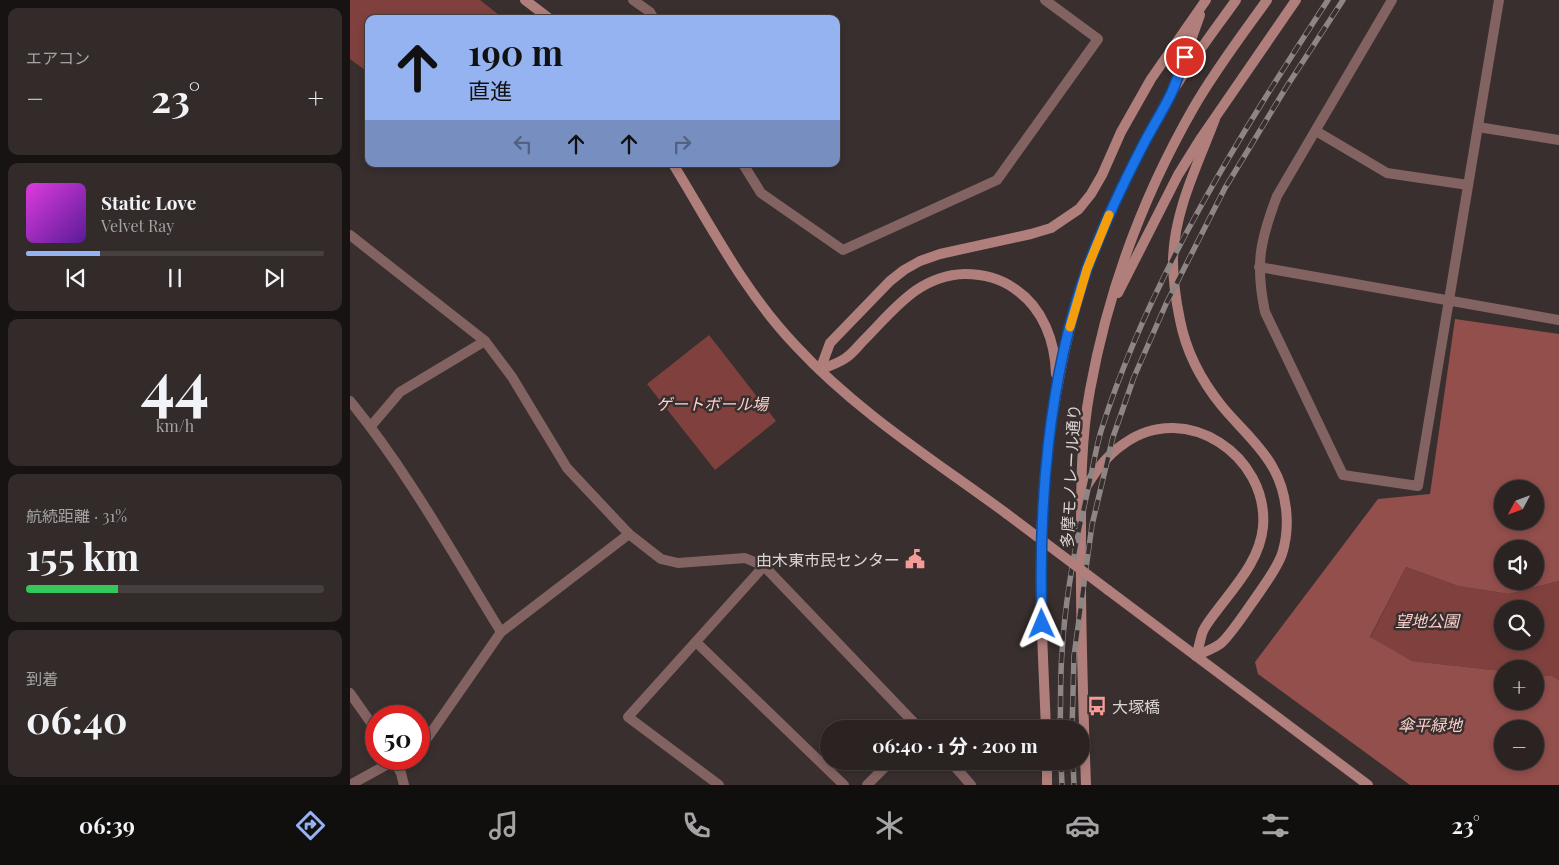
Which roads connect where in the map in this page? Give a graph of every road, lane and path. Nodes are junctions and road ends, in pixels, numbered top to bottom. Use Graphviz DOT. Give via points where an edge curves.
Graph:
graph roads {
  1 [pos="525,0"];
  2 [pos="633,0"];
  3 [pos="1045,0"];
  4 [pos="1236,0"];
  5 [pos="1267,0"];
  6 [pos="1296,0"];
  7 [pos="1392,0"];
  8 [pos="1499,0"];
  9 [pos="1206,1"];
  10 [pos="545,15"];
  11 [pos="652,15"];
  12 [pos="1171,94"];
  13 [pos="1215,119"];
  14 [pos="1478,126"];
  15 [pos="1316,130"];
  16 [pos="1559,140"];
  17 [pos="675,167"];
  18 [pos="745,167"];
  19 [pos="1468,185"];
  20 [pos="350,235"];
  21 [pos="1259,267"];
  22 [pos="1450,301"];
  23 [pos="1559,320"];
  24 [pos="1105,322"];
  25 [pos="484,341"];
  26 [pos="820,370"];
  27 [pos="1057,388"];
  28 [pos="350,401"];
  29 [pos="371,426"];
  30 [pos="1081,496"];
  31 [pos="629,534"];
  32 [pos="764,566"];
  33 [pos="501,632"];
  34 [pos="696,642"];
  35 [pos="1196,656"];
  36 [pos="350,693"];
  37 [pos="365,714"];
  38 [pos="911,720"];
  39 [pos="1046,720"];
  40 [pos="430,734"];
  41 [pos="376,770"];
  42 [pos="400,770"];
  43 [pos="882,770"];
  44 [pos="958,770"];
  45 [pos="1047,770"];
  46 [pos="350,785"];
  47 [pos="404,785"];
  48 [pos="719,785"];
  49 [pos="844,785"];
  50 [pos="866,785"];
  51 [pos="971,785"];
  52 [pos="1047,785"];
  53 [pos="1086,785"];
  54 [pos="1368,785"];
  1 -- 10 [label="main road"];
  2 -- 11 [label="street"];
  3 -- 18 [label="street" via="1098,39 997,180 843,250 761,193"];
  4 -- 12 [label="main road, 多摩モノレール通り"];
  5 -- 24 [label="main road, 多摩モノレール通り" via="1194,106 1166,159 1116,282"];
  6 -- 13 [label="main road"];
  7 -- 15 [label="street"];
  8 -- 14 [label="street"];
  9 -- 12 [label="main road"];
  9 -- 26 [label="main road" via="1151,79 1121,132 1102,175 1079,209 1051,228 940,254 904,270 830,343"];
  12 -- 27 [label="main road, 多摩モノレール通り" via="1108,217 1087,269"];
  13 -- 24 [label="main road" via="1178,175"];
  13 -- 35 [label="main road" via="1190,181 1179,222 1173,259 1176,298 1191,356 1209,388 1272,466 1286,507 1286,529 1282,554 1268,580 1222,644"];
  14 -- 16 [label="street"];
  14 -- 19 [label="street"];
  15 -- 19 [label="street" via="1388,173"];
  15 -- 21 [label="street" via="1277,196 1261,245"];
  17 -- 26 [label="main road" via="751,292"];
  19 -- 22 [label="street"];
  20 -- 25 [label="street"];
  21 -- 22 [label="street"];
  21 -- 22 [label="street" via="1265,312 1344,475 1418,486"];
  22 -- 23 [label="street"];
  24 -- 30 [label="main road, 多摩モノレール通り" via="1083,439"];
  25 -- 29 [label="street" via="400,392"];
  25 -- 31 [label="street" via="512,377 567,468"];
  26 -- 27 [label="main road" via="847,358 915,290 950,274 974,274 1008,284 1035,308 1049,331"];
  26 -- 35 [label="main road, bridge" via="870,413"];
  27 -- 39 [label="main road, 多摩モノレール通り" via="1043,500 1041,606"];
  28 -- 29 [label="street"];
  29 -- 33 [label="street" via="403,472"];
  30 -- 35 [label="main road" via="1109,456 1125,442 1161,428 1197,431 1230,450 1242,462 1253,478 1262,511 1259,545 1250,566 1203,630"];
  30 -- 53 [label="main road, 多摩モノレール通り" via="1080,609"];
  31 -- 32 [label="street" via="661,559 678,563 745,558"];
  31 -- 33 [label="street"];
  32 -- 34 [label="street"];
  32 -- 38 [label="street"];
  33 -- 40 [label="street"];
  34 -- 48 [label="street" via="628,717"];
  34 -- 49 [label="street"];
  35 -- 54 [label="main road"];
  36 -- 37 [label="street"];
  41 -- 46 [label="street"];
  42 -- 47 [label="street"];
  43 -- 50 [label="street"];
  44 -- 51 [label="street"];
  45 -- 52 [label="main road"];
}
